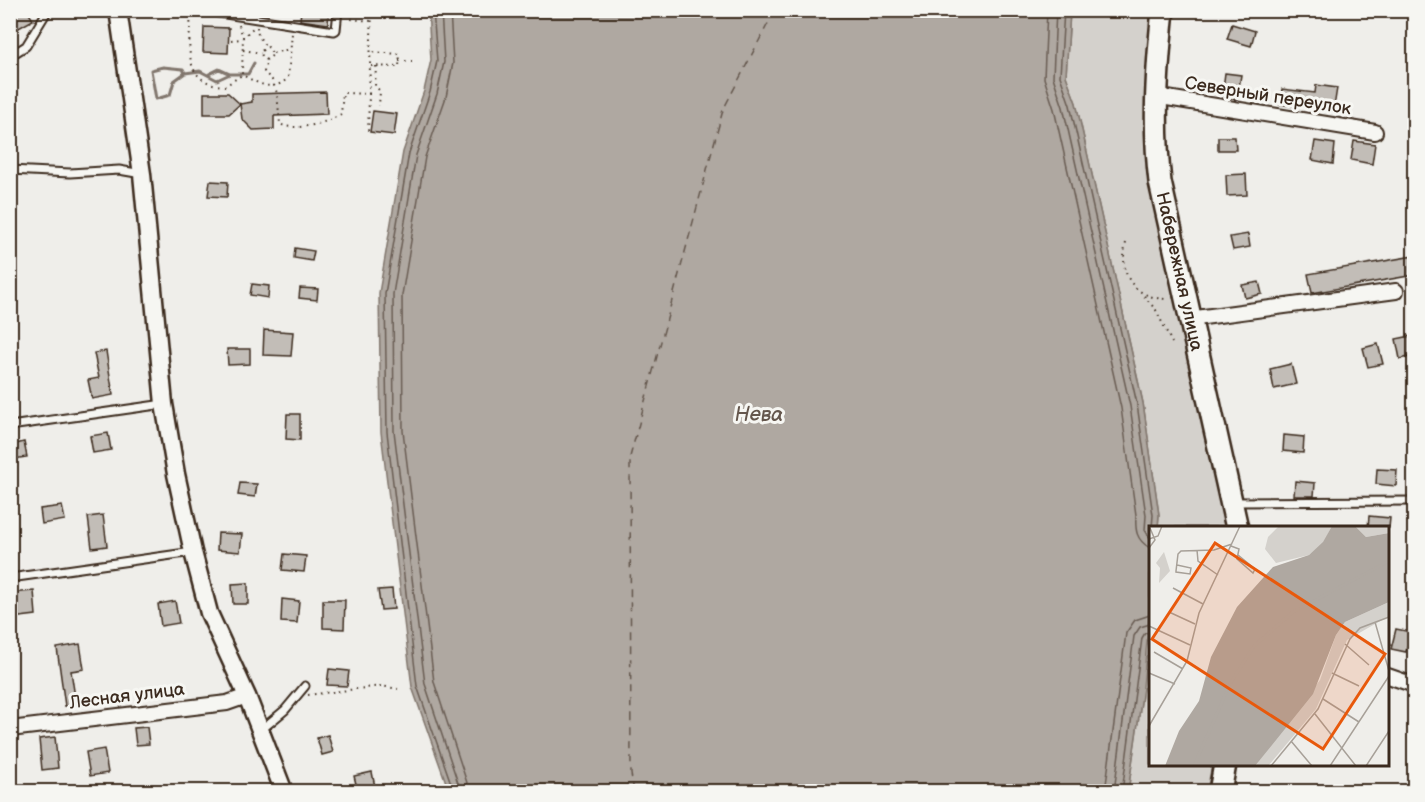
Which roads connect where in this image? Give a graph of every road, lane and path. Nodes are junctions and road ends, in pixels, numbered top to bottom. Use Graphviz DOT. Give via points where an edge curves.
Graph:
graph roads {
  1 [pos="48,10"];
  2 [pos="118,10"];
  3 [pos="191,10"];
  4 [pos="200,10"];
  5 [pos="338,10"];
  6 [pos="356,10"];
  7 [pos="372,10"];
  8 [pos="1163,10"];
  9 [pos="229,16"];
  10 [pos="372,21"];
  11 [pos="257,24"];
  12 [pos="292,26"];
  13 [pos="243,38"];
  14 [pos="231,40"];
  15 [pos="266,47"];
  16 [pos="290,49"];
  17 [pos="243,50"];
  18 [pos="371,52"];
  19 [pos="261,53"];
  20 [pos="273,53"];
  21 [pos="10,56"];
  22 [pos="266,60"];
  23 [pos="399,61"];
  24 [pos="412,61"];
  25 [pos="370,66"];
  26 [pos="376,66"];
  27 [pos="242,73"];
  28 [pos="274,85"];
  29 [pos="369,94"];
  30 [pos="1155,96"];
  31 [pos="379,106"];
  32 [pos="1375,132"];
  33 [pos="368,135"];
  34 [pos="10,170"];
  35 [pos="142,174"];
  36 [pos="1126,243"];
  37 [pos="1396,291"];
  38 [pos="1142,294"];
  39 [pos="1167,299"];
  40 [pos="1189,319"];
  41 [pos="1172,343"];
  42 [pos="164,404"];
  43 [pos="10,426"];
  44 [pos="1414,501"];
  45 [pos="1231,502"];
  46 [pos="1237,526"];
  47 [pos="193,552"];
  48 [pos="10,578"];
  49 [pos="1389,676"];
  50 [pos="1414,685"];
  51 [pos="305,686"];
  52 [pos="398,689"];
  53 [pos="247,696"];
  54 [pos="296,697"];
  55 [pos="10,729"];
  56 [pos="259,732"];
  57 [pos="1225,766"];
  58 [pos="284,792"];
  59 [pos="1220,792"];
  1 -- 21 [label="lane" via="26,46"];
  2 -- 35 [label="street"];
  3 -- 27 [label="path" via="195,76 207,84 225,86"];
  4 -- 9 [label="lane"];
  5 -- 12 [label="lane" via="334,32"];
  6 -- 10 [label="path" via="350,19"];
  7 -- 10 [label="path"];
  8 -- 30 [label="main road, Набережная улица"];
  9 -- 11 [label="lane"];
  9 -- 13 [label="path" via="238,23"];
  10 -- 18 [label="path"];
  11 -- 12 [label="lane"];
  11 -- 13 [label="path"];
  11 -- 15 [label="path"];
  12 -- 16 [label="path"];
  13 -- 14 [label="path"];
  13 -- 17 [label="path"];
  15 -- 19 [label="path"];
  15 -- 20 [label="path"];
  16 -- 20 [label="path"];
  16 -- 28 [label="path" via="288,78"];
  17 -- 19 [label="path"];
  17 -- 27 [label="path"];
  18 -- 23 [label="path" via="400,54"];
  18 -- 25 [label="path"];
  19 -- 22 [label="path"];
  20 -- 22 [label="path"];
  22 -- 28 [label="path" via="266,76"];
  23 -- 24 [label="path"];
  23 -- 26 [label="path" via="399,67"];
  25 -- 26 [label="path"];
  25 -- 29 [label="path"];
  26 -- 31 [label="path"];
  27 -- 28 [label="path" via="257,84"];
  28 -- 29 [label="path" via="278,120 288,128 341,114 343,93"];
  29 -- 33 [label="path"];
  30 -- 32 [label="street, Северный переулок"];
  30 -- 40 [label="main road, Набережная улица" via="1160,182"];
  34 -- 35 [label="lane" via="119,170"];
  35 -- 42 [label="street"];
  36 -- 38 [label="path" via="1122,258 1125,272"];
  37 -- 40 [label="street"];
  38 -- 39 [label="path"];
  38 -- 41 [label="path" via="1156,310"];
  40 -- 45 [label="main road, Набережная улица"];
  42 -- 43 [label="lane"];
  42 -- 47 [label="street"];
  44 -- 45 [label="lane"];
  45 -- 46 [label="main road, Набережная улица"];
  47 -- 48 [label="lane"];
  47 -- 53 [label="street" via="209,613"];
  49 -- 50 [label="street"];
  51 -- 54 [label="lane"];
  52 -- 54 [label="path" via="381,686"];
  53 -- 55 [label="street, Лесная улица" via="226,703"];
  53 -- 56 [label="street"];
  54 -- 56 [label="lane"];
  56 -- 58 [label="street"];
  57 -- 59 [label="main road"];
}
